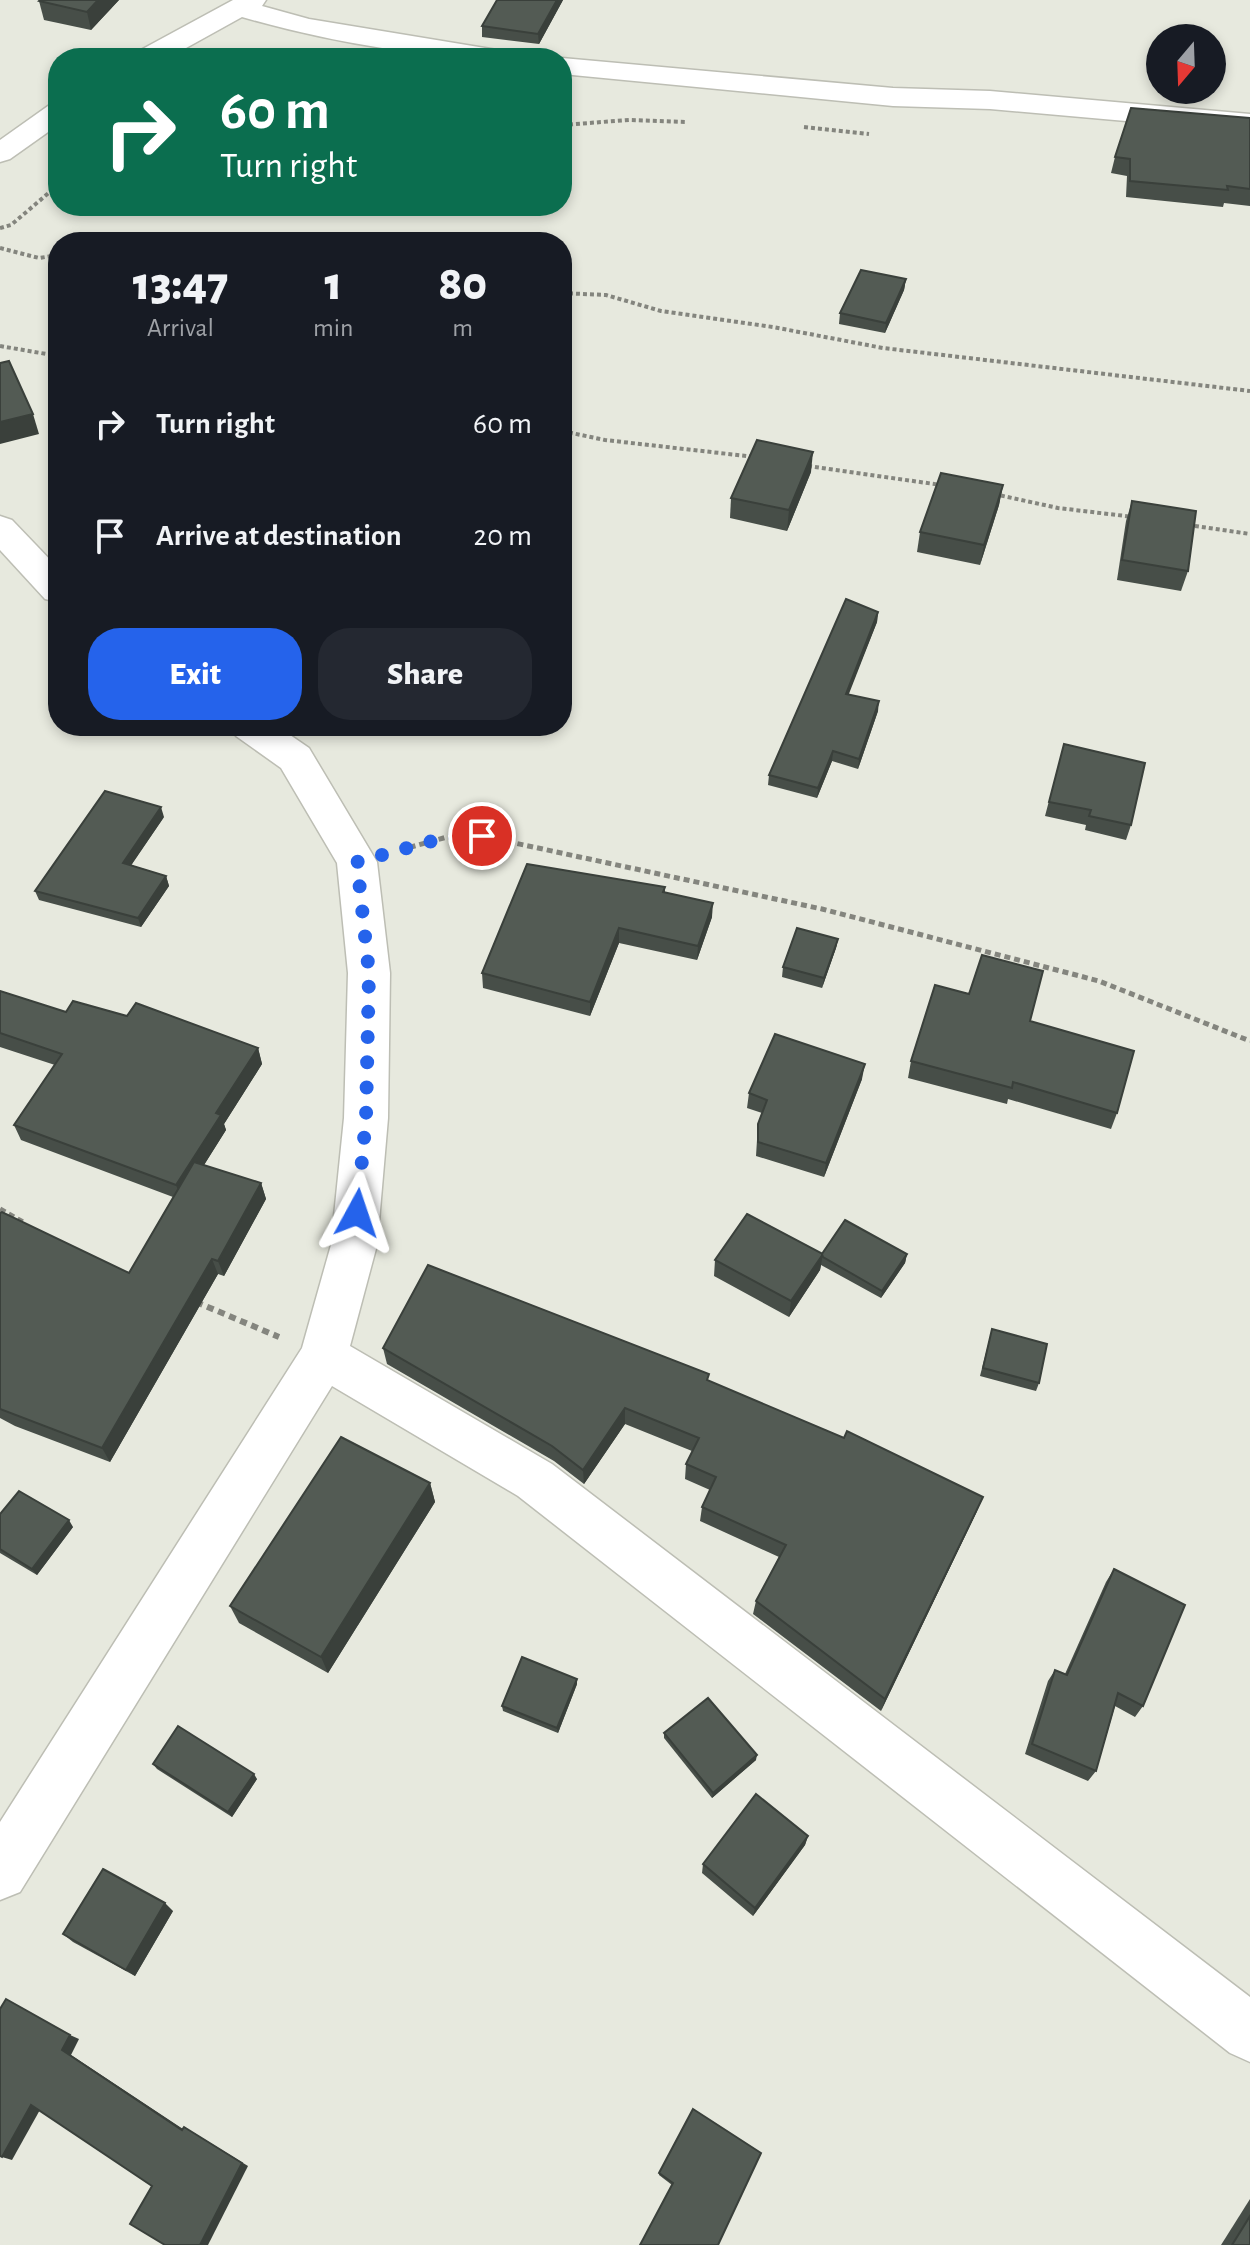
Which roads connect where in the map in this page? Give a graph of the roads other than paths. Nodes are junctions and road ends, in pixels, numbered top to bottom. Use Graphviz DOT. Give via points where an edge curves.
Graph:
graph roads {
  1 [pos="246,4"];
  2 [pos="165,48"];
  3 [pos="435,48"];
  4 [pos="572,67"];
  5 [pos="48,119"];
  6 [pos="1250,123"];
  7 [pos="0,153"];
  8 [pos="0,528"];
  9 [pos="48,579"];
  10 [pos="263,736"];
  11 [pos="324,1356"];
  12 [pos="0,1872"];
  13 [pos="1250,2033"];
  1 -- 2 [label="street"];
  1 -- 3 [label="street" via="306,27"];
  4 -- 6 [label="street"];
  5 -- 7 [label="street"];
  8 -- 9 [label="street"];
  10 -- 11 [label="street" via="295,758 357,862 369,973 366,1118 354,1245"];
  11 -- 12 [label="street"];
  11 -- 13 [label="street" via="535,1480"];
}
